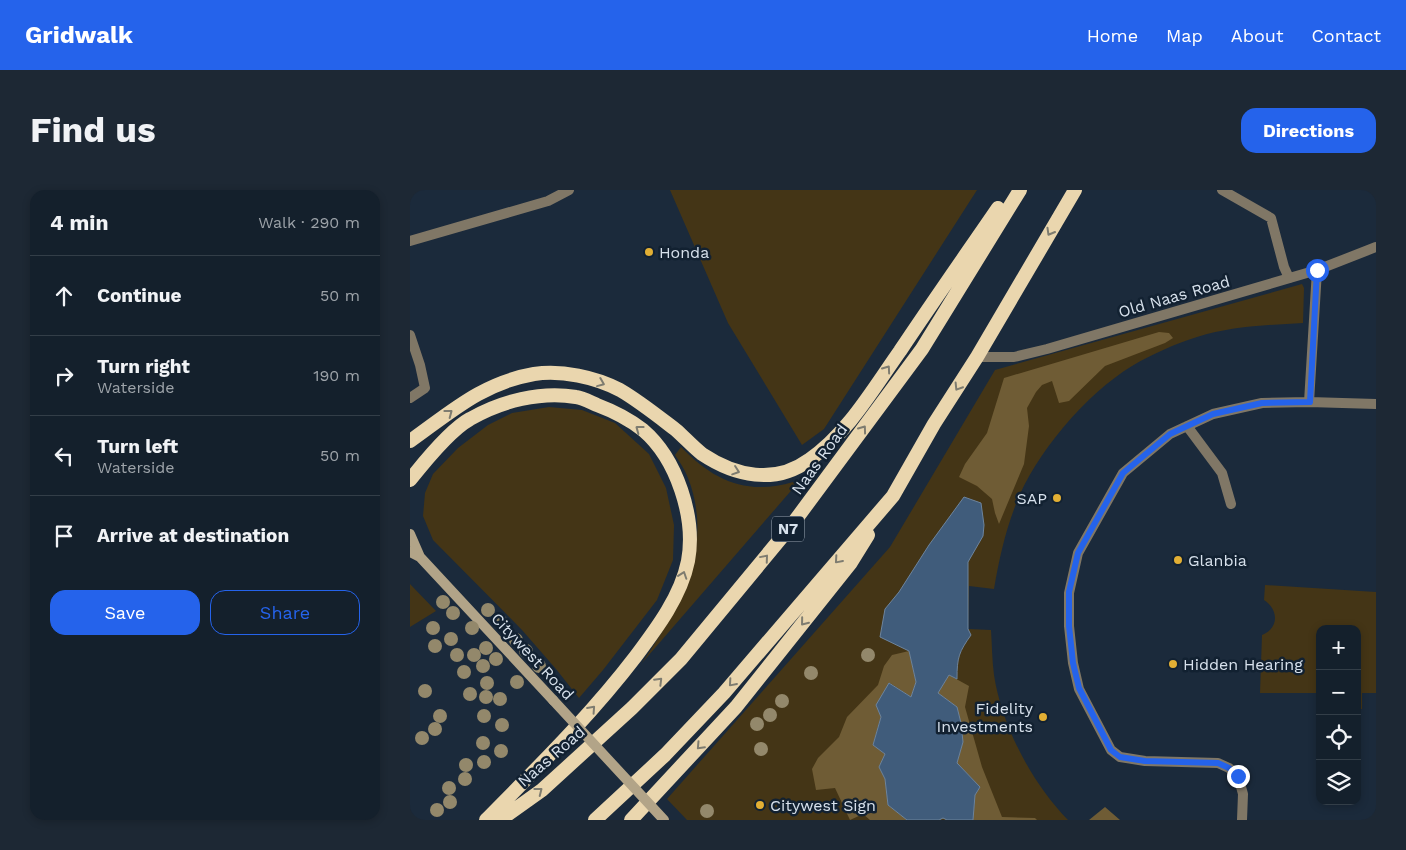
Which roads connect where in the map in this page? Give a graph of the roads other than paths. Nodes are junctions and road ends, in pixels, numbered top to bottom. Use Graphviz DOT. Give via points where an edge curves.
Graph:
graph roads {
  1 [pos="569,190"];
  2 [pos="1011,190"];
  3 [pos="1020,190"];
  4 [pos="1075,190"];
  5 [pos="1222,190"];
  6 [pos="410,241"];
  7 [pos="1376,246"];
  8 [pos="1317,270"];
  9 [pos="1289,278"];
  10 [pos="410,335"];
  11 [pos="977,357"];
  12 [pos="410,398"];
  13 [pos="1310,402"];
  14 [pos="1376,404"];
  15 [pos="1187,426"];
  16 [pos="410,441"];
  17 [pos="410,480"];
  18 [pos="893,496"];
  19 [pos="1231,504"];
  20 [pos="410,534"];
  21 [pos="415,554"];
  22 [pos="486,820"];
  23 [pos="500,820"];
  24 [pos="595,820"];
  25 [pos="631,820"];
  26 [pos="664,820"];
  27 [pos="1242,820"];
  1 -- 6 [label="street" via="548,201"];
  16 -- 2 [label="highway, one-way" via="475,394 505,381 535,374 566,374 592,379 620,390 677,431 701,453 738,472 760,476 785,473 808,462 832,442 864,403"];
  23 -- 3 [label="highway, Naas Road / N7, one-way" via="542,790 632,708 680,659 791,526 922,349"];
  4 -- 11 [label="highway, one-way"];
  5 -- 9 [label="street" via="1271,218"];
  7 -- 8 [label="street, Old Naas Road"];
  8 -- 9 [label="street, Old Naas Road"];
  8 -- 13 [label="street"];
  9 -- 11 [label="street, Old Naas Road" via="1038,351 1014,357"];
  10 -- 12 [label="street" via="425,388"];
  11 -- 18 [label="highway, one-way"];
  13 -- 14 [label="street"];
  13 -- 15 [label="street" via="1262,403 1213,414"];
  15 -- 19 [label="street" via="1222,473"];
  15 -- 27 [label="street" via="1170,434 1123,473 1078,553 1069,592 1073,663 1079,688 1111,750 1120,757 1145,761 1218,763 1229,768 1238,776 1243,794"];
  22 -- 17 [label="highway, one-way" via="616,683 667,613 688,560 686,507 678,481 664,454 643,431 614,412 576,397 541,395 500,405 469,419 445,440"];
  18 -- 24 [label="highway, one-way" via="724,693 665,755"];
  18 -- 25 [label="highway, one-way" via="850,564 736,707"];
  20 -- 21 [label="main road, Citywest Road"];
  21 -- 26 [label="main road, Citywest Road, bridge"];
}
